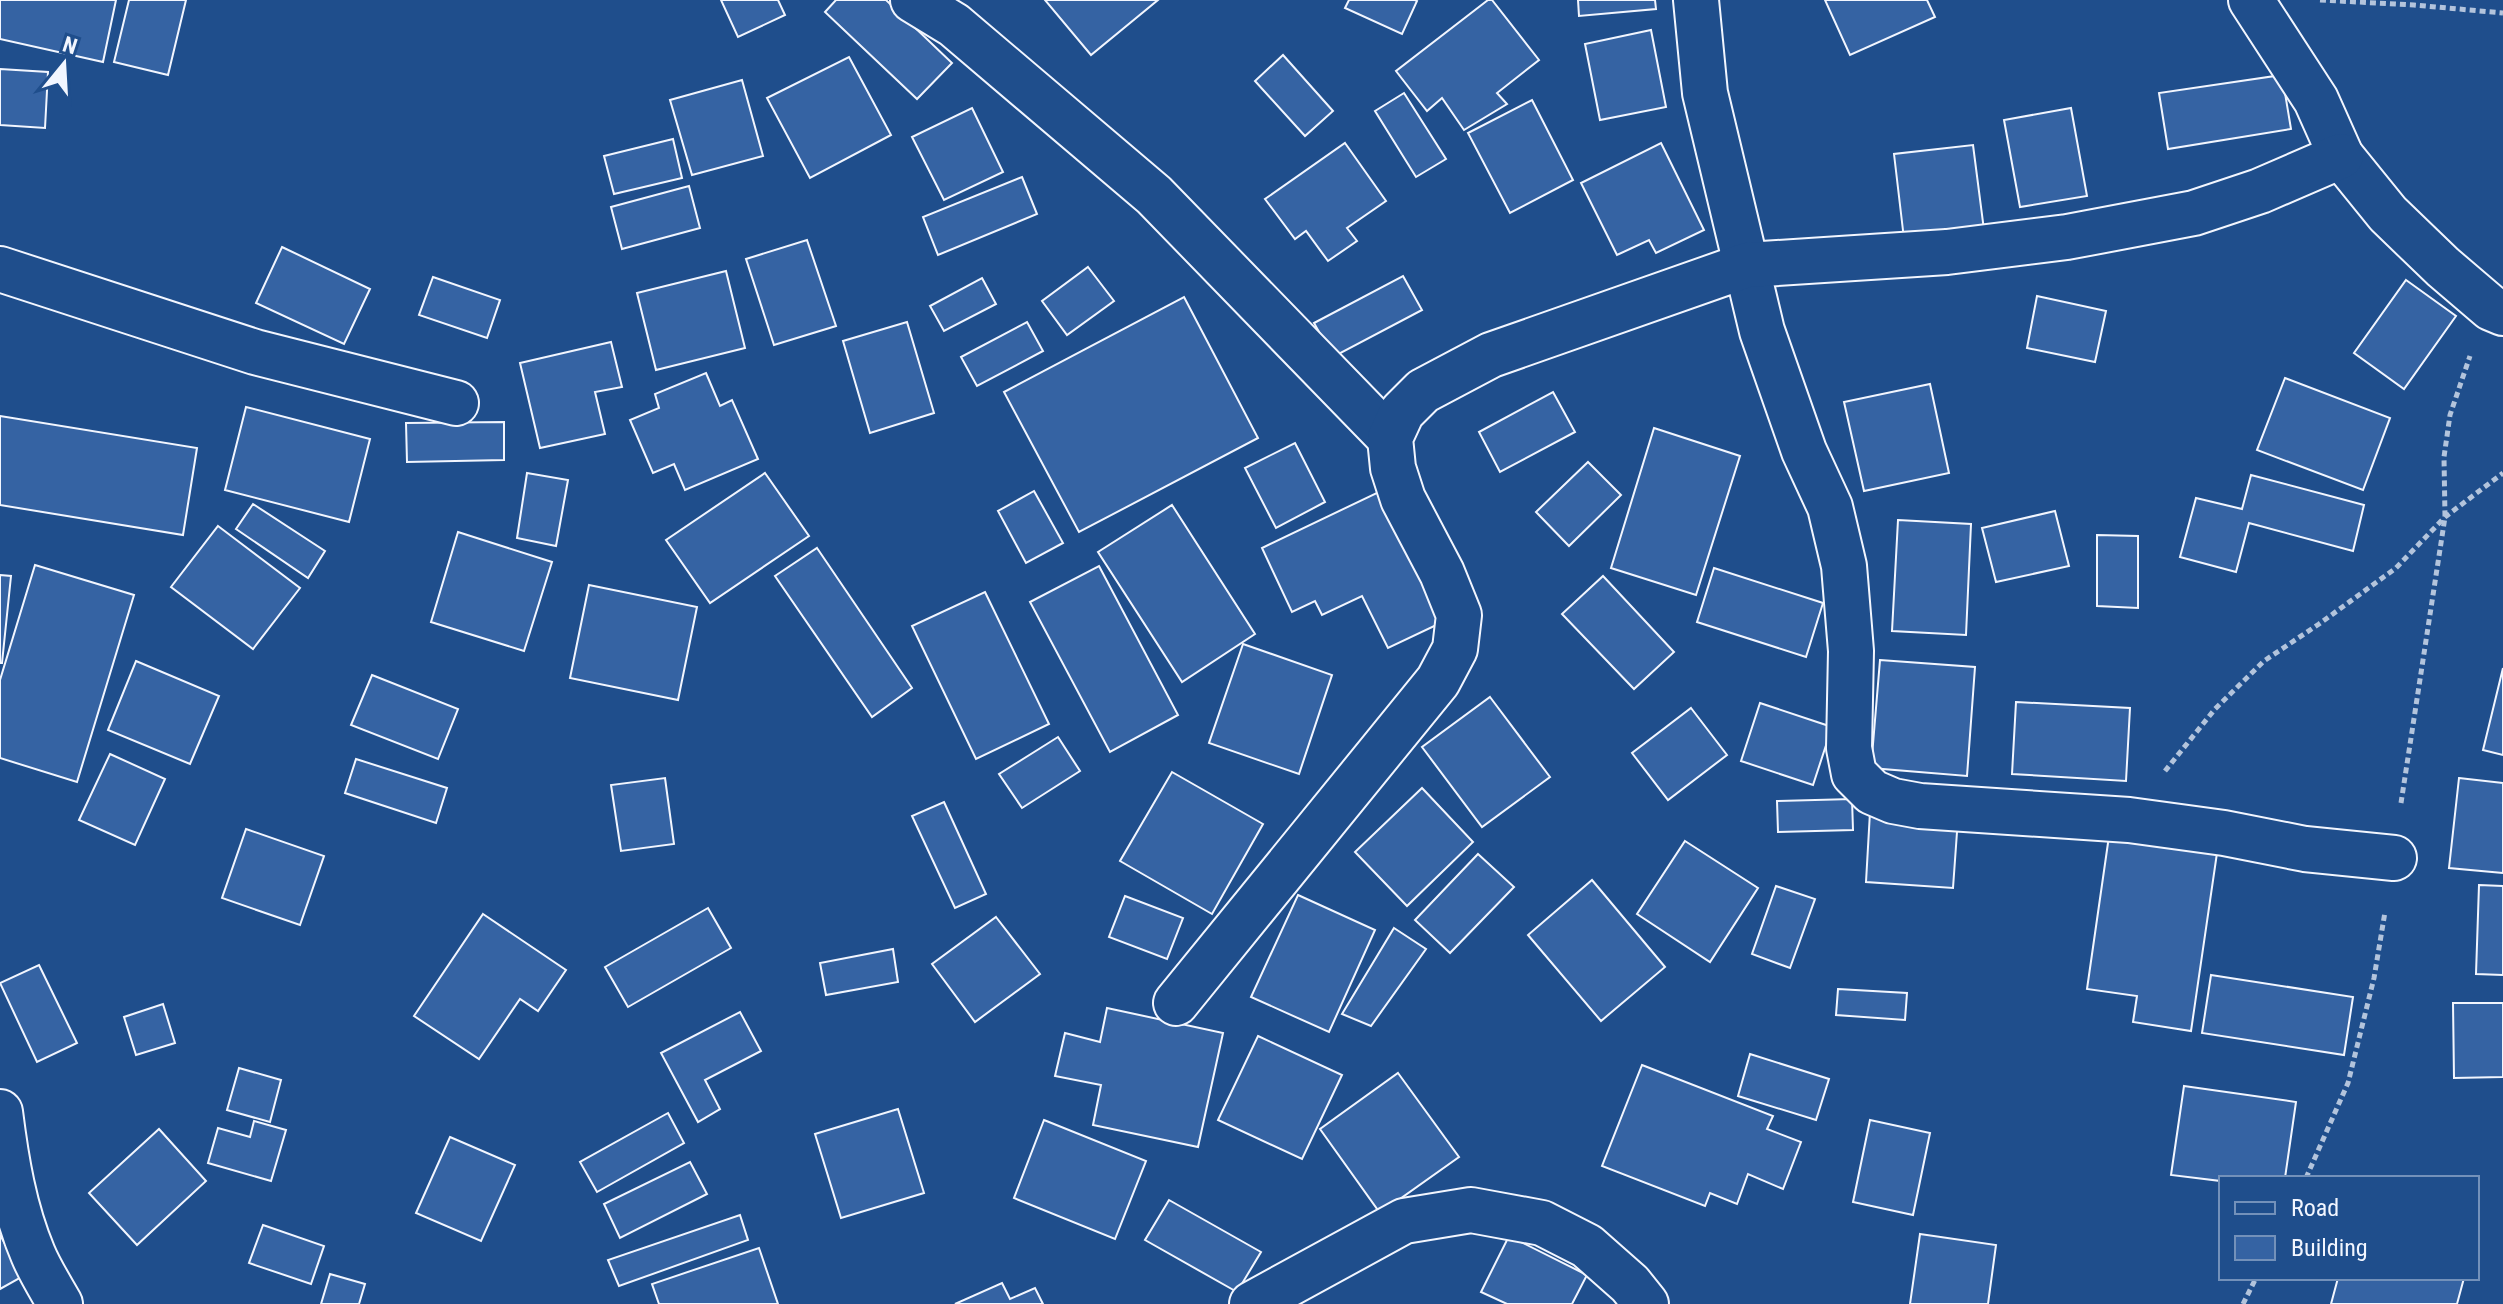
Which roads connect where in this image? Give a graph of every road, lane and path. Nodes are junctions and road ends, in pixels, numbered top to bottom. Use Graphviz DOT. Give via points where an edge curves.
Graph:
graph roads {
  1 [pos="913,0"];
  2 [pos="1696,0"];
  3 [pos="2251,0"];
  4 [pos="2320,0"];
  5 [pos="2503,13"];
  6 [pos="2341,156"];
  7 [pos="1747,265"];
  8 [pos="0,269"];
  9 [pos="2497,310"];
  10 [pos="456,403"];
  11 [pos="1390,438"];
  12 [pos="2503,473"];
  13 [pos="2445,517"];
  14 [pos="2129,820"];
  15 [pos="2394,858"];
  16 [pos="1176,1003"];
  17 [pos="0,1112"];
  18 [pos="2307,1176"];
  19 [pos="2255,1280"];
  20 [pos="60,1304"];
  21 [pos="1252,1304"];
  22 [pos="1646,1304"];
  23 [pos="2243,1304"];
  1 -- 11 [label="street" via="954,25 1154,195"];
  2 -- 7 [label="street" via="1705,93"];
  3 -- 6 [label="street" via="2316,100"];
  4 -- 5 [label="path"];
  6 -- 7 [label="street" via="2194,213 2067,237 1947,252"];
  6 -- 9 [label="street" via="2388,214"];
  7 -- 11 [label="street" via="1491,355 1423,391 1402,412"];
  7 -- 14 [label="street" via="1770,358 1830,507 1844,566 1854,774 1872,792 1920,806"];
  8 -- 10 [label="street" via="255,352"];
  9 -- 13 [label="path" via="2473,345 2450,415"];
  11 -- 16 [label="street" via="1403,499 1459,615 1455,649 1438,681"];
  12 -- 13 [label="path"];
  13 -- 14 [label="path" via="2396,568 2264,661 2215,709"];
  13 -- 15 [label="path"];
  14 -- 15 [label="street"];
  15 -- 18 [label="path" via="2374,978 2348,1083"];
  17 -- 20 [label="street" via="17,1211"];
  19 -- 23 [label="path"];
  21 -- 22 [label="street" via="1404,1221 1471,1210 1542,1223 1587,1246"];
}
